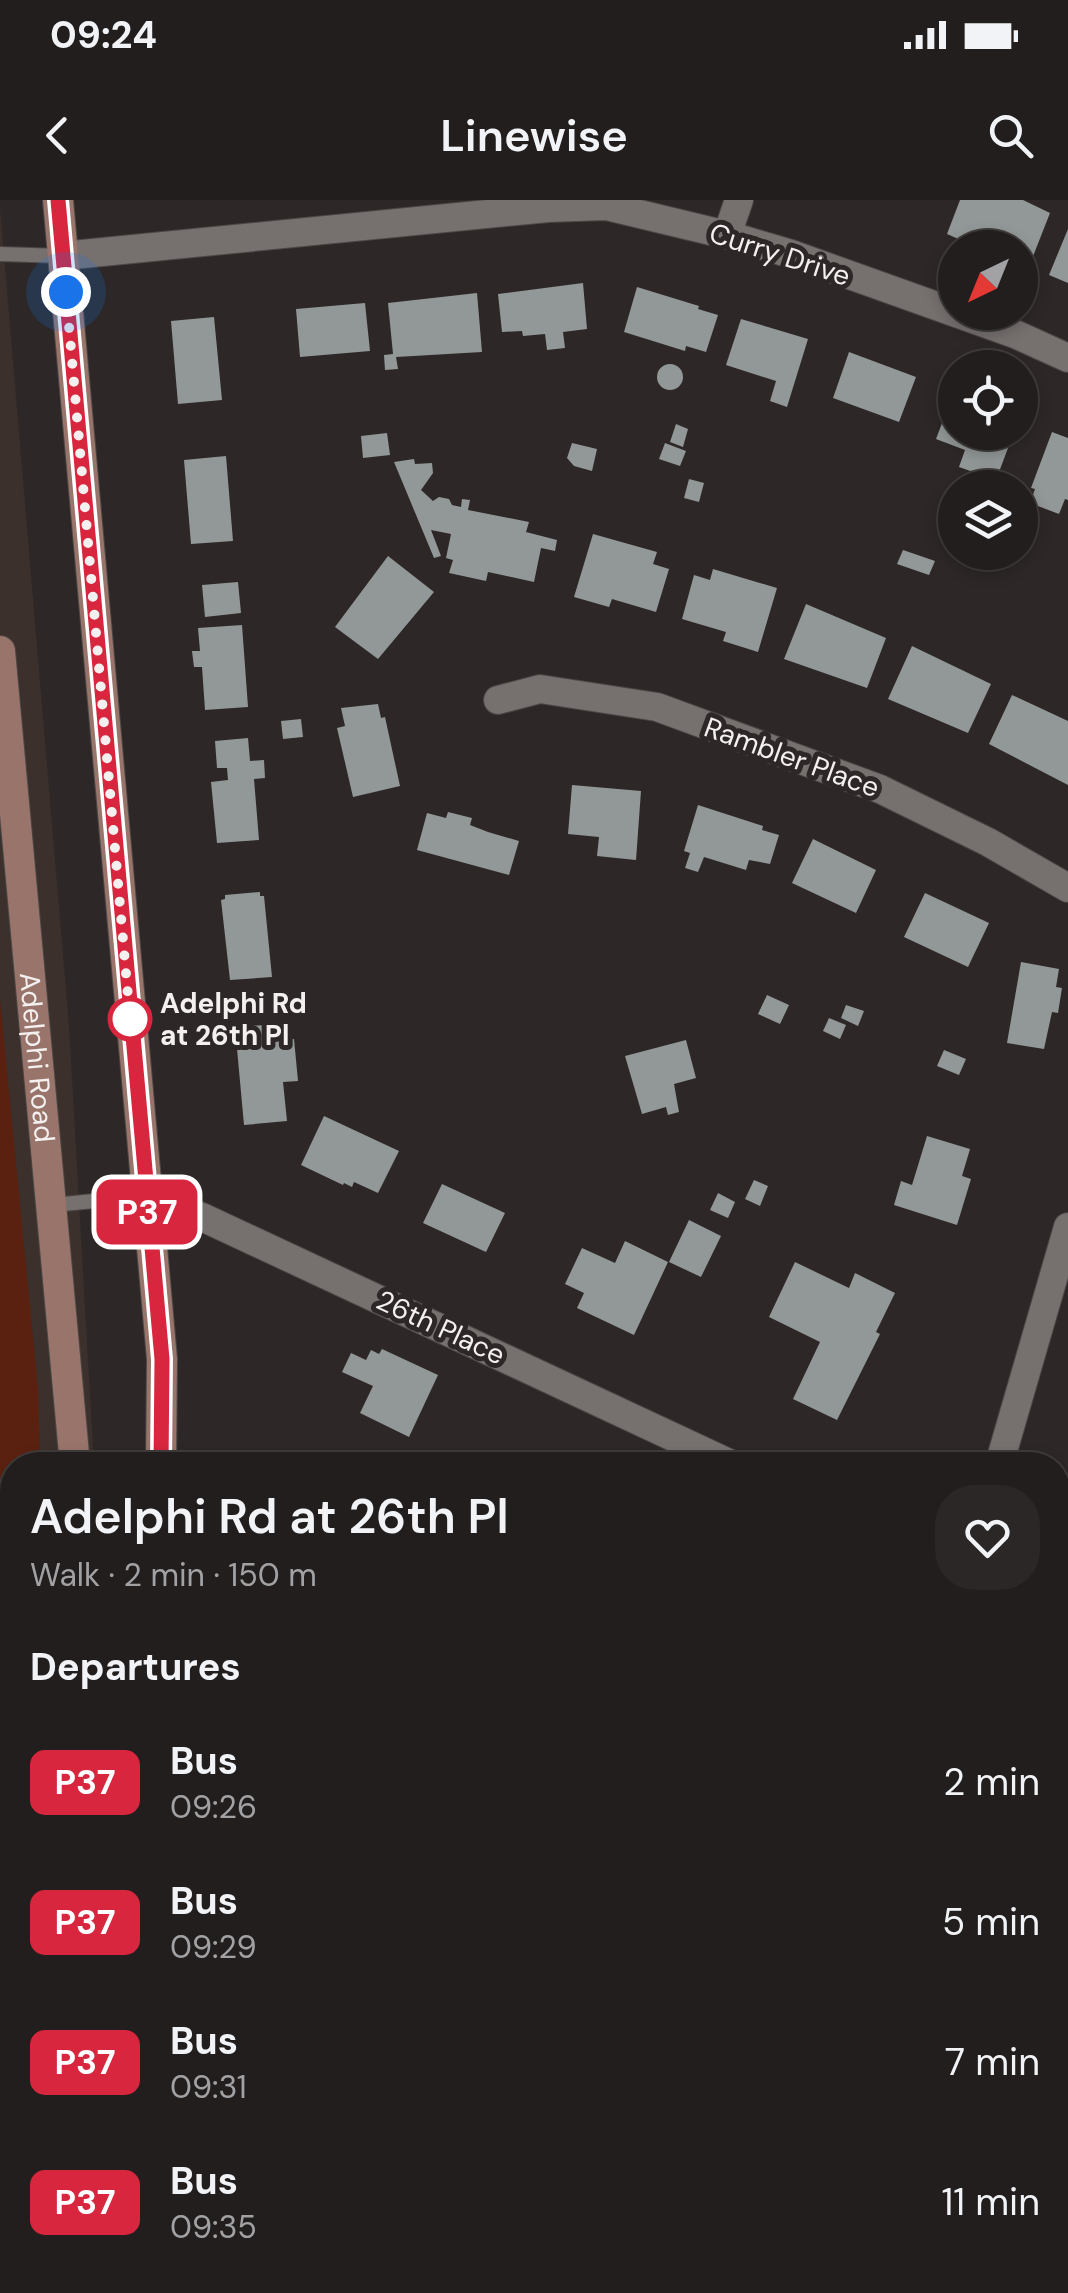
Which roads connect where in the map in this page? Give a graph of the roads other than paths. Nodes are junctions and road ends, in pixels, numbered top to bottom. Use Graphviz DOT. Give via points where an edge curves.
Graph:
graph roads {
  1 [pos="58,200"];
  2 [pos="739,200"];
  3 [pos="726,235"];
  4 [pos="0,254"];
  5 [pos="62,256"];
  6 [pos="1068,358"];
  7 [pos="0,651"];
  8 [pos="498,700"];
  9 [pos="1068,888"];
  10 [pos="146,1196"];
  11 [pos="53,1204"];
  12 [pos="1068,1227"];
  13 [pos="74,1452"];
  14 [pos="160,1452"];
  15 [pos="705,1452"];
  16 [pos="1003,1452"];
  1 -- 5 [label="main road"];
  2 -- 3 [label="street"];
  3 -- 5 [label="street, Curry Drive" via="606,206"];
  3 -- 6 [label="street, Curry Drive"];
  4 -- 5 [label="lane"];
  5 -- 10 [label="main road"];
  7 -- 11 [label="main road, Adelphi Road"];
  8 -- 9 [label="street, Rambler Place" via="540,689 657,707 880,789"];
  10 -- 11 [label="lane"];
  10 -- 14 [label="main road" via="162,1359"];
  10 -- 15 [label="street, 26th Place"];
  11 -- 13 [label="main road, Adelphi Road"];
  12 -- 16 [label="street"];
}
